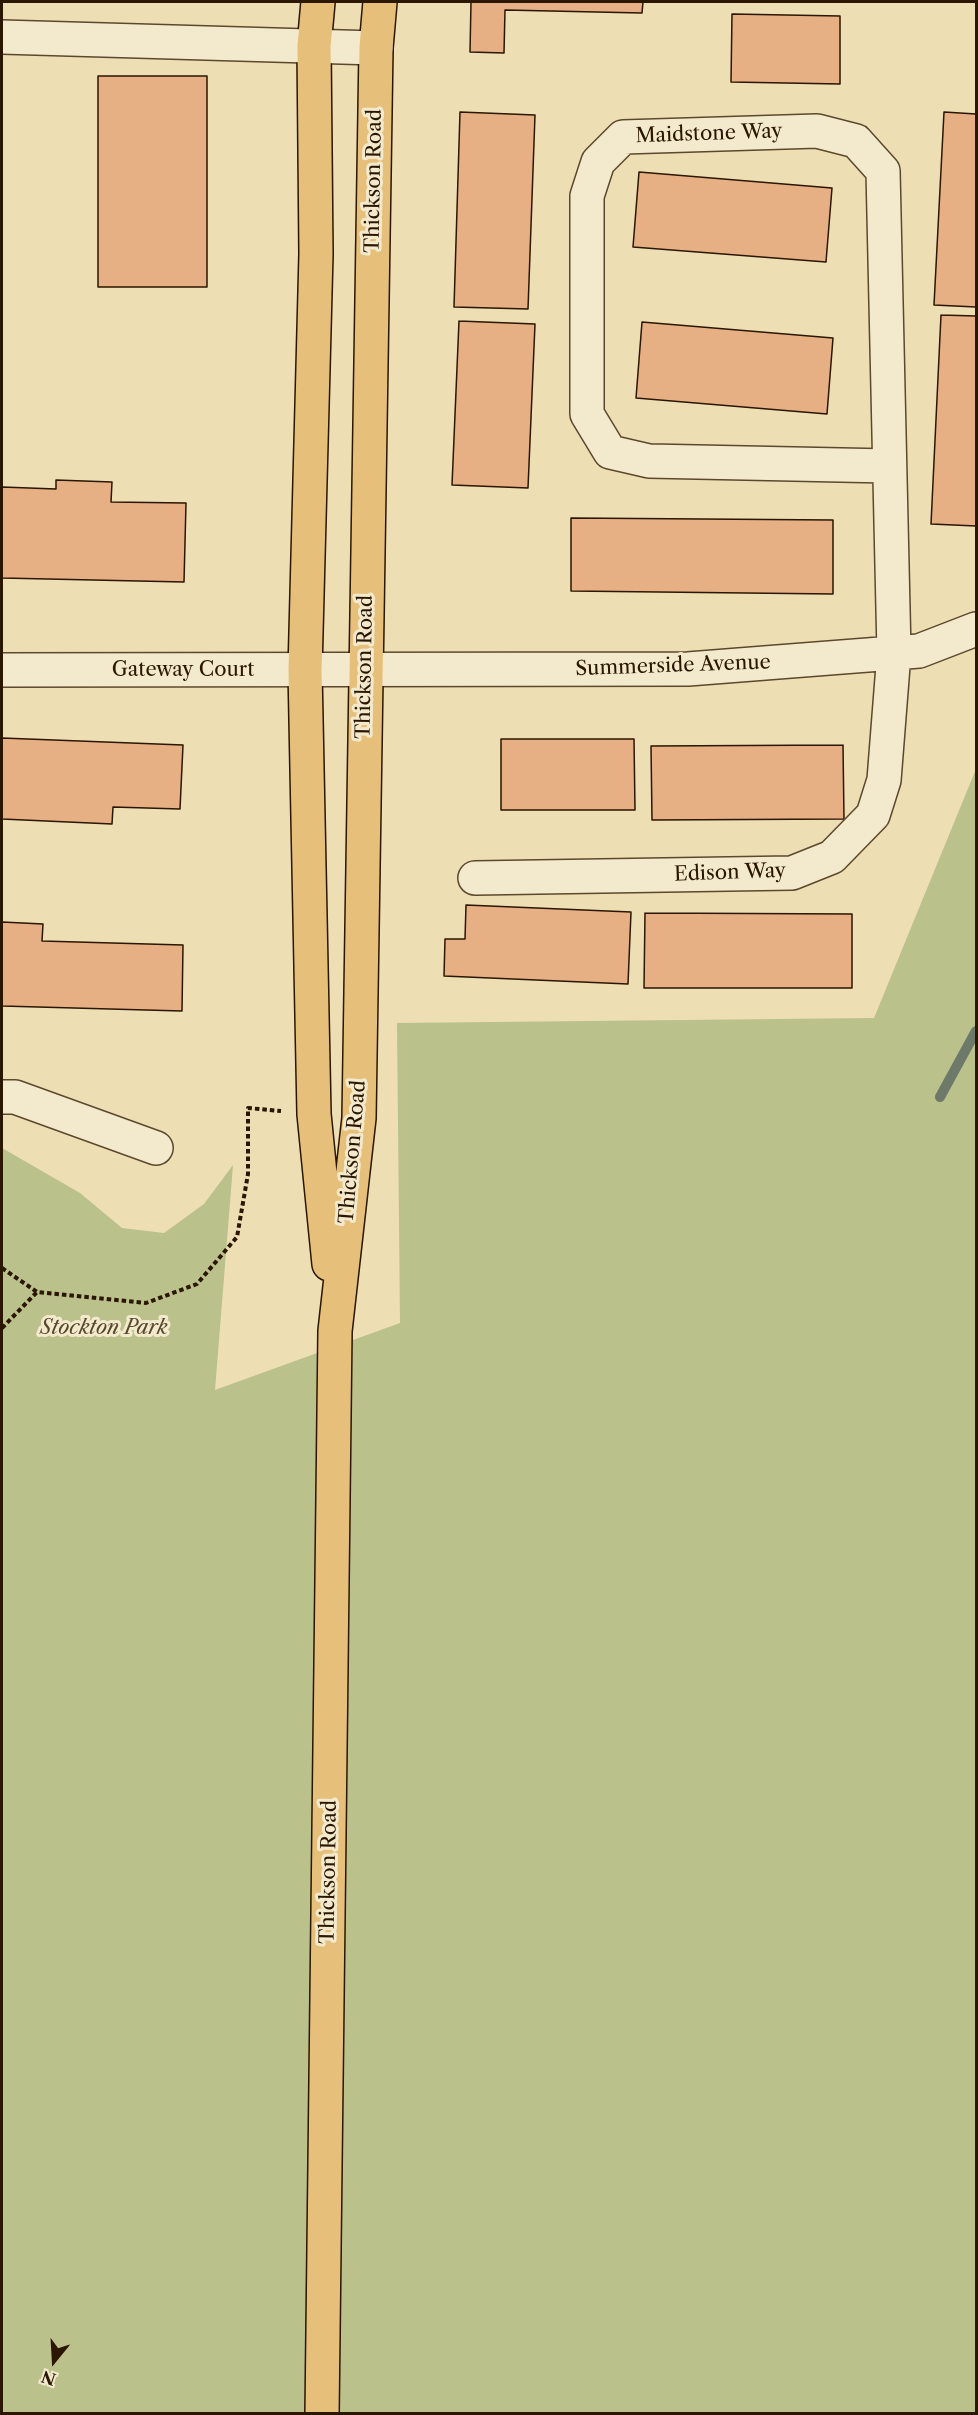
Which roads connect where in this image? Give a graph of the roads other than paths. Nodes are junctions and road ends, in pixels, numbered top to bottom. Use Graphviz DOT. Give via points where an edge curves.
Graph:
graph roads {
  1 [pos="318,2"];
  2 [pos="380,2"];
  3 [pos="2,37"];
  4 [pos="314,46"];
  5 [pos="376,48"];
  6 [pos="889,466"];
  7 [pos="976,629"];
  8 [pos="894,653"];
  9 [pos="2,670"];
  10 [pos="305,670"];
  11 [pos="365,670"];
  12 [pos="475,878"];
  13 [pos="2,1097"];
  14 [pos="156,1148"];
  15 [pos="335,1331"];
  16 [pos="322,2414"];
  1 -- 4 [label="main road, Thickson Road"];
  2 -- 5 [label="main road, Thickson Road"];
  3 -- 4 [label="street"];
  4 -- 5 [label="street"];
  4 -- 10 [label="main road, Thickson Road" via="316,254"];
  5 -- 11 [label="main road, Thickson Road"];
  6 -- 6 [label="street, Maidstone Way" via="883,171 856,141 817,131 623,137 598,162 587,196 587,414 610,452 649,461"];
  6 -- 8 [label="street, Maidstone Way"];
  7 -- 8 [label="street, Summerside Avenue" via="919,651"];
  8 -- 11 [label="street, Summerside Avenue" via="688,669"];
  8 -- 12 [label="street, Edison Way" via="884,780 873,815 832,857 792,873"];
  9 -- 10 [label="street, Gateway Court"];
  10 -- 11 [label="street, Gateway Court"];
  10 -- 15 [label="main road, Thickson Road" via="314,1114"];
  11 -- 15 [label="main road, Thickson Road" via="359,1118"];
  13 -- 14 [label="street" via="15,1097"];
  15 -- 16 [label="main road, Thickson Road"];
}
